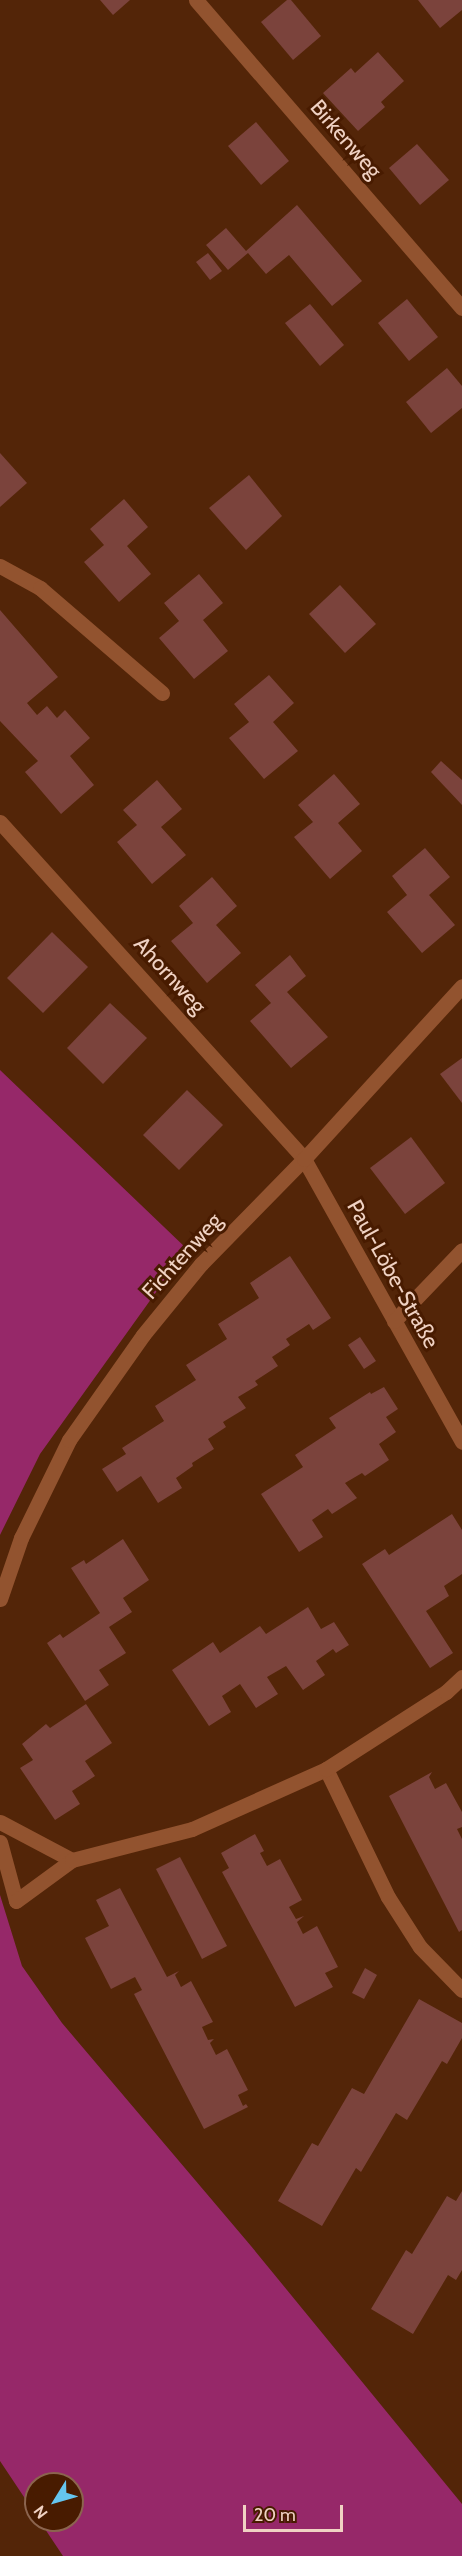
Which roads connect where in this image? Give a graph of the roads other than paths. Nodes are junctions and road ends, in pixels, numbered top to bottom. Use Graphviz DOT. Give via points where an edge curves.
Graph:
graph roads {
  1 [pos="196,0"];
  2 [pos="462,308"];
  3 [pos="0,566"];
  4 [pos="162,693"];
  5 [pos="0,822"];
  6 [pos="462,986"];
  7 [pos="304,1160"];
  8 [pos="462,1250"];
  9 [pos="394,1321"];
  10 [pos="462,1442"];
  11 [pos="0,1599"];
  12 [pos="462,1677"];
  13 [pos="326,1769"];
  14 [pos="0,1822"];
  15 [pos="0,1842"];
  16 [pos="72,1860"];
  17 [pos="462,1990"];
  1 -- 2 [label="street, Birkenweg"];
  3 -- 4 [label="street" via="40,588"];
  5 -- 7 [label="street, Ahornweg"];
  6 -- 7 [label="street, Fichtenweg"];
  7 -- 9 [label="street, Paul-Löbe-Straße"];
  7 -- 11 [label="street, Fichtenweg" via="201,1264 143,1335 69,1440 21,1538"];
  8 -- 9 [label="street"];
  9 -- 10 [label="street, Paul-Löbe-Straße"];
  12 -- 13 [label="street" via="446,1692"];
  13 -- 16 [label="street" via="192,1828"];
  13 -- 17 [label="street" via="388,1897 420,1947"];
  14 -- 16 [label="street"];
  15 -- 16 [label="street" via="16,1901"];
}
